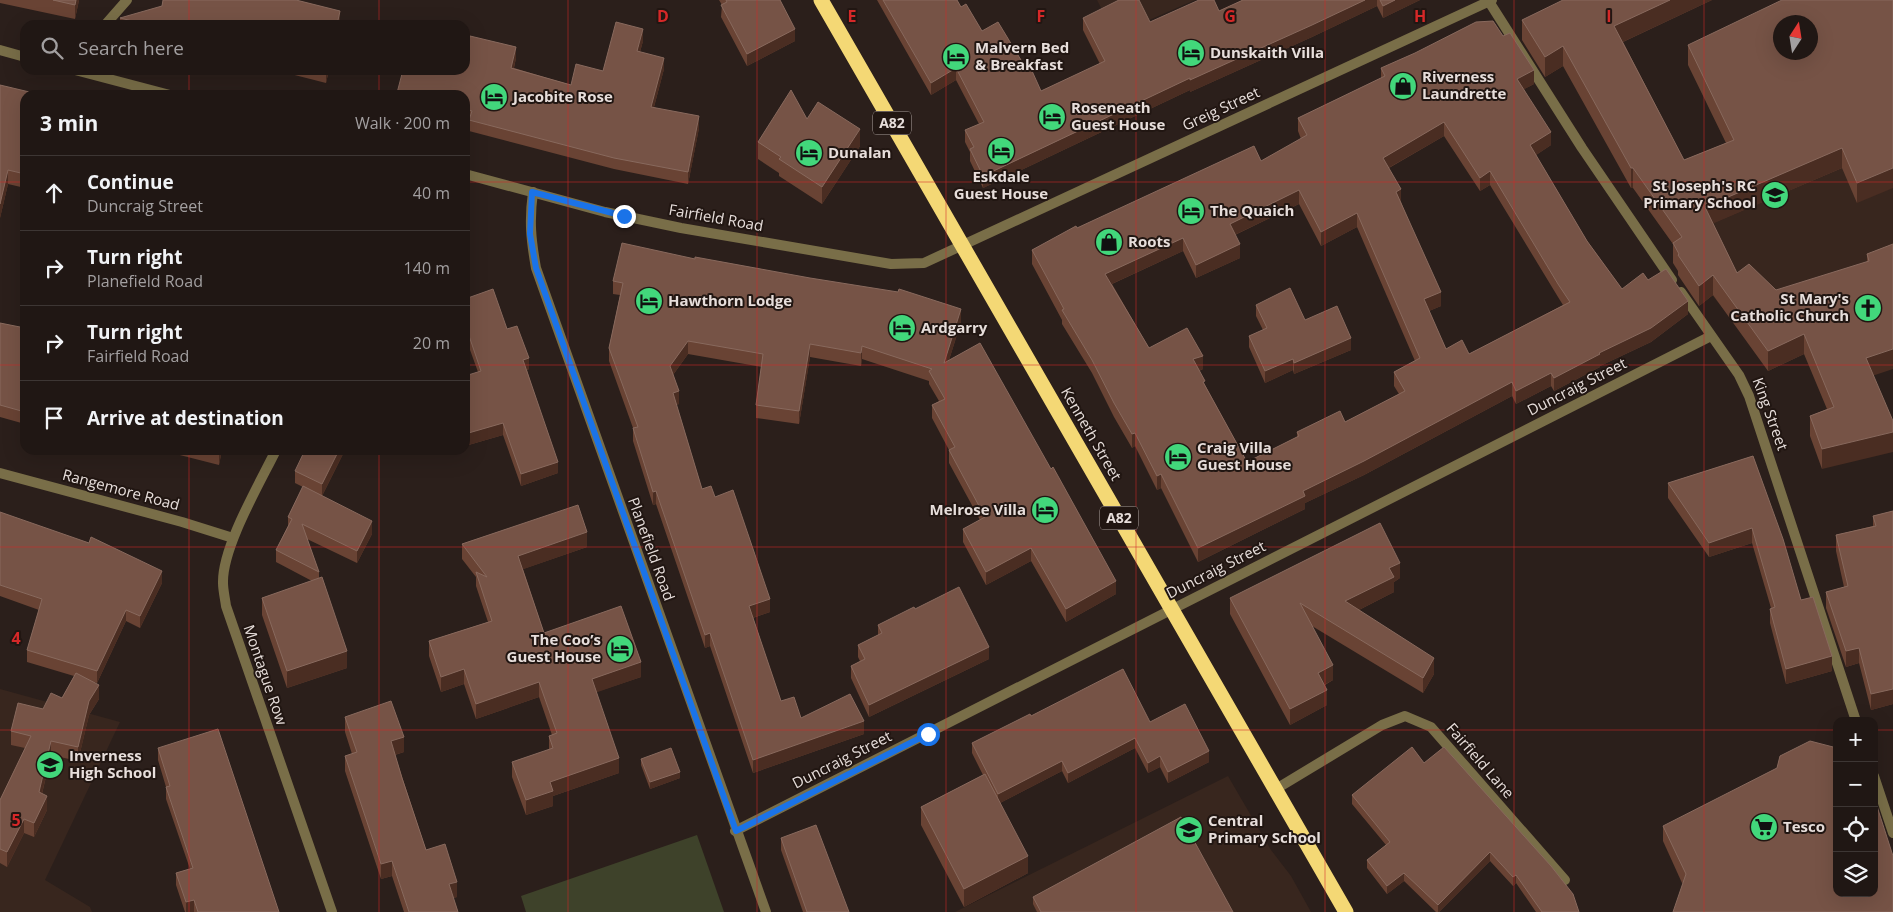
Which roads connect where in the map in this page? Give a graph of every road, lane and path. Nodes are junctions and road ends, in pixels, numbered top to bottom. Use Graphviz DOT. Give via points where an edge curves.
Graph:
graph roads {
  1 [pos="127,0"];
  2 [pos="821,0"];
  3 [pos="1490,0"];
  4 [pos="109,20"];
  5 [pos="0,50"];
  6 [pos="20,56"];
  7 [pos="97,75"];
  8 [pos="152,90"];
  9 [pos="470,175"];
  10 [pos="532,192"];
  11 [pos="962,246"];
  12 [pos="1711,336"];
  13 [pos="274,455"];
  14 [pos="0,473"];
  15 [pos="234,538"];
  16 [pos="1172,610"];
  17 [pos="1855,717"];
  18 [pos="1878,788"];
  19 [pos="1276,789"];
  20 [pos="736,831"];
  21 [pos="1893,834"];
  22 [pos="1565,880"];
  23 [pos="332,912"];
  24 [pos="766,912"];
  25 [pos="1346,912"];
  1 -- 4 [label="street"];
  2 -- 11 [label="highway, Kenneth Street / A82"];
  3 -- 11 [label="street, Greig Street"];
  3 -- 12 [label="street, King Street" via="1608,186"];
  5 -- 6 [label="street"];
  7 -- 8 [label="street"];
  9 -- 10 [label="street, Fairfield Road"];
  10 -- 11 [label="street, Fairfield Road" via="681,228 891,264 924,263"];
  10 -- 20 [label="street, Planefield Road" via="530,234 536,268"];
  11 -- 16 [label="highway, Kenneth Street / A82"];
  12 -- 16 [label="street, Duncraig Street"];
  12 -- 17 [label="street, King Street" via="1739,375 1749,396"];
  13 -- 15 [label="street, Montague Row"];
  14 -- 15 [label="street, Rangemore Road"];
  15 -- 23 [label="street, Montague Row" via="225,560 222,582 226,606"];
  16 -- 19 [label="highway, Kenneth Street / A82"];
  16 -- 20 [label="street, Duncraig Street"];
  18 -- 21 [label="street"];
  19 -- 22 [label="street, Fairfield Lane" via="1382,726 1405,716 1431,727"];
  19 -- 25 [label="highway, Kenneth Street / A82"];
  20 -- 24 [label="street, Planefield Road"];
}
